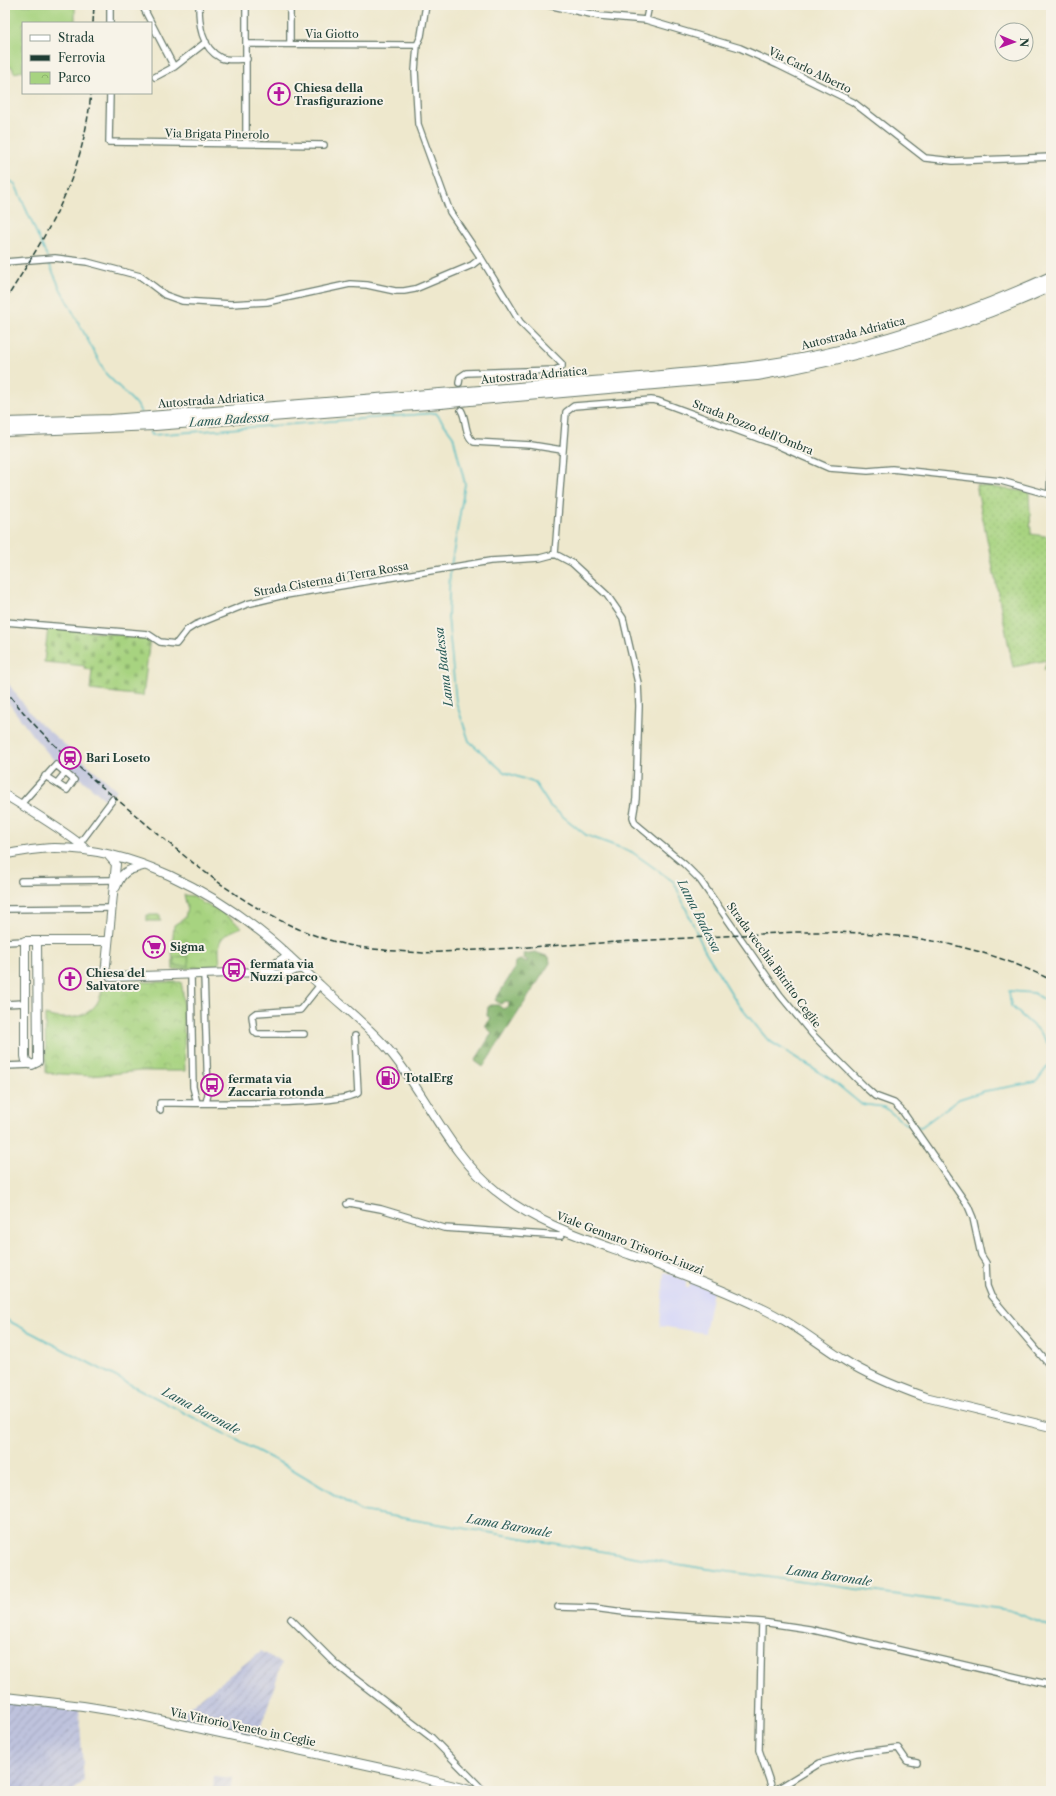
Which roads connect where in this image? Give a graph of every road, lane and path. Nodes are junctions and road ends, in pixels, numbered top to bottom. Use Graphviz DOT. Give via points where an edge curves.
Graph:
graph roads {
  1 [pos="110,5"];
  2 [pos="142,5"];
  3 [pos="199,5"];
  4 [pos="246,5"];
  5 [pos="290,5"];
  6 [pos="426,5"];
  7 [pos="548,5"];
  8 [pos="649,5"];
  9 [pos="646,20"];
  10 [pos="110,22"];
  11 [pos="151,22"];
  12 [pos="152,24"];
  13 [pos="206,42"];
  14 [pos="247,44"];
  15 [pos="290,44"];
  16 [pos="417,45"];
  17 [pos="247,59"];
  18 [pos="174,67"];
  19 [pos="155,77"];
  20 [pos="110,94"];
  21 [pos="246,144"];
  22 [pos="324,146"];
  23 [pos="1051,157"];
  24 [pos="481,258"];
  25 [pos="5,262"];
  26 [pos="1051,277"];
  27 [pos="1051,286"];
  28 [pos="459,383"];
  29 [pos="469,396"];
  30 [pos="461,410"];
  31 [pos="5,423"];
  32 [pos="111,424"];
  33 [pos="5,431"];
  34 [pos="562,450"];
  35 [pos="1051,467"];
  36 [pos="555,554"];
  37 [pos="5,622"];
  38 [pos="65,772"];
  39 [pos="45,776"];
  40 [pos="56,783"];
  41 [pos="5,796"];
  42 [pos="113,799"];
  43 [pos="21,804"];
  44 [pos="80,843"];
  45 [pos="86,850"];
  46 [pos="5,854"];
  47 [pos="109,856"];
  48 [pos="129,861"];
  49 [pos="143,866"];
  50 [pos="115,867"];
  51 [pos="127,870"];
  52 [pos="114,880"];
  53 [pos="21,881"];
  54 [pos="114,892"];
  55 [pos="112,908"];
  56 [pos="5,910"];
  57 [pos="108,940"];
  58 [pos="25,941"];
  59 [pos="37,941"];
  60 [pos="5,942"];
  61 [pos="277,944"];
  62 [pos="290,957"];
  63 [pos="277,965"];
  64 [pos="302,969"];
  65 [pos="263,972"];
  66 [pos="204,974"];
  67 [pos="280,974"];
  68 [pos="191,975"];
  69 [pos="320,985"];
  70 [pos="5,1004"];
  71 [pos="25,1004"];
  72 [pos="304,1034"];
  73 [pos="356,1036"];
  74 [pos="32,1065"];
  75 [pos="5,1066"];
  76 [pos="206,1102"];
  77 [pos="196,1103"];
  78 [pos="160,1110"];
  79 [pos="347,1204"];
  80 [pos="565,1231"];
  81 [pos="1051,1367"];
  82 [pos="1051,1427"];
  83 [pos="558,1607"];
  84 [pos="291,1619"];
  85 [pos="762,1622"];
  86 [pos="1051,1685"];
  87 [pos="5,1698"];
  88 [pos="917,1763"];
  89 [pos="474,1791"];
  90 [pos="484,1791"];
  91 [pos="774,1791"];
  1 -- 10 [label="street"];
  2 -- 11 [label="street"];
  3 -- 13 [label="street" via="199,23"];
  4 -- 14 [label="street"];
  5 -- 15 [label="street"];
  6 -- 16 [label="street"];
  7 -- 9 [label="street, Via Carlo Alberto" via="600,16"];
  8 -- 9 [label="street"];
  9 -- 23 [label="street, Via Carlo Alberto" via="740,48 853,102 925,158 953,161"];
  12 -- 18 [label="street"];
  13 -- 17 [label="street" via="221,58"];
  13 -- 18 [label="street"];
  14 -- 15 [label="street, Via Giotto"];
  14 -- 17 [label="street"];
  15 -- 16 [label="street, Via Giotto"];
  16 -- 24 [label="street" via="418,124 450,212"];
  17 -- 21 [label="street"];
  18 -- 19 [label="street"];
  20 -- 21 [label="street, Via Brigata Pinerolo" via="109,142"];
  21 -- 22 [label="street, Via Brigata Pinerolo"];
  24 -- 25 [label="street" via="472,265 415,289 395,291 356,283 267,302 231,304 190,303 177,300 165,295 140,276 87,262 55,258"];
  24 -- 28 [label="street" via="520,322 562,364 562,367 555,370 466,373 460,377"];
  26 -- 29 [label="highway, Autostrada Adriatica" via="1012,295 920,328 808,357 752,367"];
  27 -- 29 [label="highway, Autostrada Adriatica" via="970,320 928,334 845,357 782,370 749,375"];
  29 -- 32 [label="highway, Autostrada Adriatica, bridge"];
  30 -- 34 [label="street" via="469,437 474,442 531,445"];
  31 -- 32 [label="highway, Autostrada Adriatica"];
  32 -- 33 [label="highway, Autostrada Adriatica"];
  34 -- 35 [label="street, Strada Pozzo dell'Ombra" via="568,408 651,400 686,410 828,468 868,472 892,470 1001,481 1047,494 1050,493"];
  34 -- 36 [label="street, Strada Pozzo dell'Ombra"];
  36 -- 37 [label="street, Strada Cisterna di Terra Rossa" via="540,558 490,561 280,596 247,604 195,625 187,630 176,644 160,642 148,634"];
  36 -- 81 [label="street, Strada vecchia Bitritto Ceglie" via="572,563 607,595 623,618 638,683 636,799 633,817 635,823 700,880 780,995 813,1035 864,1087 903,1112 968,1206 981,1255 986,1263 987,1286 991,1296"];
  38 -- 39 [label="street" via="56,765"];
  38 -- 40 [label="street"];
  38 -- 40 [label="street" via="74,780 67,790"];
  39 -- 40 [label="street"];
  39 -- 43 [label="street"];
  41 -- 43 [label="main road"];
  42 -- 44 [label="street"];
  43 -- 44 [label="main road"];
  44 -- 45 [label="main road"];
  45 -- 46 [label="main road, Viale Gennaro Trisorio-Liuzzi" via="47,849"];
  45 -- 47 [label="main road, Viale Gennaro Trisorio-Liuzzi"];
  47 -- 48 [label="main road, Viale Gennaro Trisorio-Liuzzi"];
  47 -- 50 [label="main road" via="115,862"];
  48 -- 49 [label="main road, Viale Gennaro Trisorio-Liuzzi"];
  48 -- 50 [label="main road"];
  48 -- 51 [label="main road"];
  49 -- 51 [label="main road"];
  49 -- 61 [label="main road, Viale Gennaro Trisorio-Liuzzi" via="208,895"];
  50 -- 52 [label="main road"];
  51 -- 54 [label="main road" via="119,879"];
  52 -- 53 [label="street"];
  52 -- 54 [label="main road"];
  54 -- 55 [label="main road"];
  55 -- 56 [label="street"];
  55 -- 57 [label="main road"];
  57 -- 59 [label="main road"];
  57 -- 68 [label="main road" via="107,975 116,978"];
  58 -- 59 [label="main road"];
  58 -- 60 [label="street"];
  58 -- 71 [label="main road"];
  59 -- 74 [label="main road" via="38,1058 36,1064"];
  61 -- 62 [label="main road, Viale Gennaro Trisorio-Liuzzi"];
  61 -- 63 [label="main road"];
  62 -- 63 [label="main road" via="284,958"];
  62 -- 64 [label="main road, Viale Gennaro Trisorio-Liuzzi"];
  62 -- 67 [label="main road" via="286,968"];
  63 -- 65 [label="main road"];
  64 -- 67 [label="main road" via="295,968 288,973"];
  64 -- 69 [label="main road, Viale Gennaro Trisorio-Liuzzi"];
  65 -- 66 [label="main road"];
  65 -- 67 [label="main road"];
  66 -- 68 [label="main road"];
  66 -- 76 [label="street" via="208,1094"];
  68 -- 77 [label="street" via="193,1087"];
  69 -- 72 [label="street" via="300,1010 256,1013 252,1016 254,1031 257,1034"];
  69 -- 80 [label="main road, Viale Gennaro Trisorio-Liuzzi" via="391,1053 454,1145 485,1182 510,1201"];
  70 -- 71 [label="street"];
  71 -- 74 [label="main road" via="25,1059"];
  73 -- 76 [label="street" via="358,1093 354,1096 285,1102"];
  74 -- 75 [label="street"];
  76 -- 77 [label="street"];
  77 -- 78 [label="street" via="160,1103"];
  79 -- 80 [label="street" via="381,1209 444,1228 562,1236"];
  80 -- 82 [label="main road, Viale Gennaro Trisorio-Liuzzi" via="691,1277 756,1305 847,1362 911,1392"];
  83 -- 85 [label="street"];
  84 -- 90 [label="street" via="337,1665 432,1738"];
  85 -- 86 [label="street" via="809,1629"];
  85 -- 91 [label="street" via="759,1750"];
  87 -- 89 [label="main road, Via Vittorio Veneto in Ceglie" via="133,1714 399,1772"];
  88 -- 91 [label="street" via="907,1761 898,1748 856,1753 820,1763"];
}
